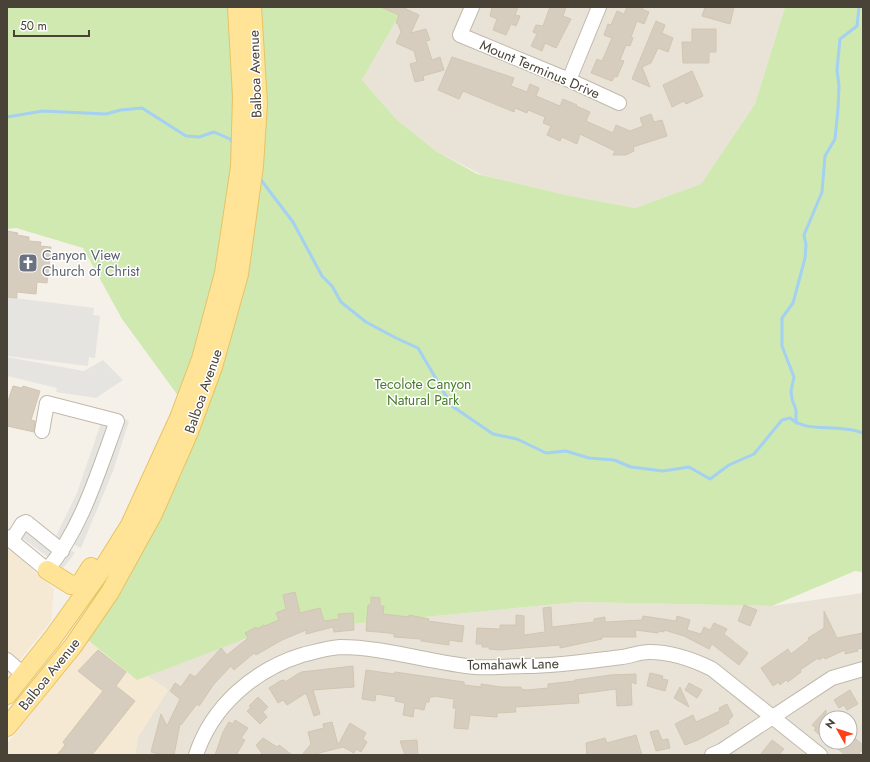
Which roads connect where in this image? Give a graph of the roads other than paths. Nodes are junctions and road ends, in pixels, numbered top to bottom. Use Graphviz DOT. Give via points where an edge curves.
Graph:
graph roads {
  1 [pos="237,7"];
  2 [pos="252,7"];
  3 [pos="472,7"];
  4 [pos="599,7"];
  5 [pos="569,80"];
  6 [pos="619,103"];
  7 [pos="179,418"];
  8 [pos="42,431"];
  9 [pos="9,538"];
  10 [pos="62,551"];
  11 [pos="47,570"];
  12 [pos="64,622"];
  13 [pos="7,660"];
  14 [pos="863,669"];
  15 [pos="24,675"];
  16 [pos="7,695"];
  17 [pos="774,718"];
  18 [pos="7,727"];
  19 [pos="196,755"];
  20 [pos="712,755"];
  21 [pos="820,755"];
  1 -- 7 [label="main road, Balboa Avenue" via="242,97 240,167 224,273 201,359"];
  2 -- 18 [label="main road, Balboa Avenue" via="258,103 254,166 239,274 213,366 190,432 153,514 110,592 73,646"];
  3 -- 5 [label="street, Mount Terminus Drive" via="460,35"];
  4 -- 5 [label="street"];
  5 -- 6 [label="street, Mount Terminus Drive"];
  7 -- 11 [label="main road" via="137,486 108,543 80,584 71,585"];
  7 -- 12 [label="main road, Balboa Avenue" via="130,526"];
  8 -- 10 [label="street" via="47,404 117,421 74,532"];
  9 -- 10 [label="street" via="26,522"];
  9 -- 11 [label="street"];
  10 -- 11 [label="street"];
  11 -- 12 [label="main road" via="66,591 68,603"];
  12 -- 15 [label="main road, Balboa Avenue"];
  13 -- 15 [label="street"];
  14 -- 17 [label="street" via="832,678"];
  15 -- 16 [label="main road, Balboa Avenue"];
  17 -- 19 [label="street, Tomahawk Lane" via="712,669 692,659 669,653 647,652 546,666 475,667 339,647 315,651 282,662 261,673 227,703 211,724"];
  17 -- 20 [label="street"];
  17 -- 21 [label="street, Tomahawk Lane"];
}
